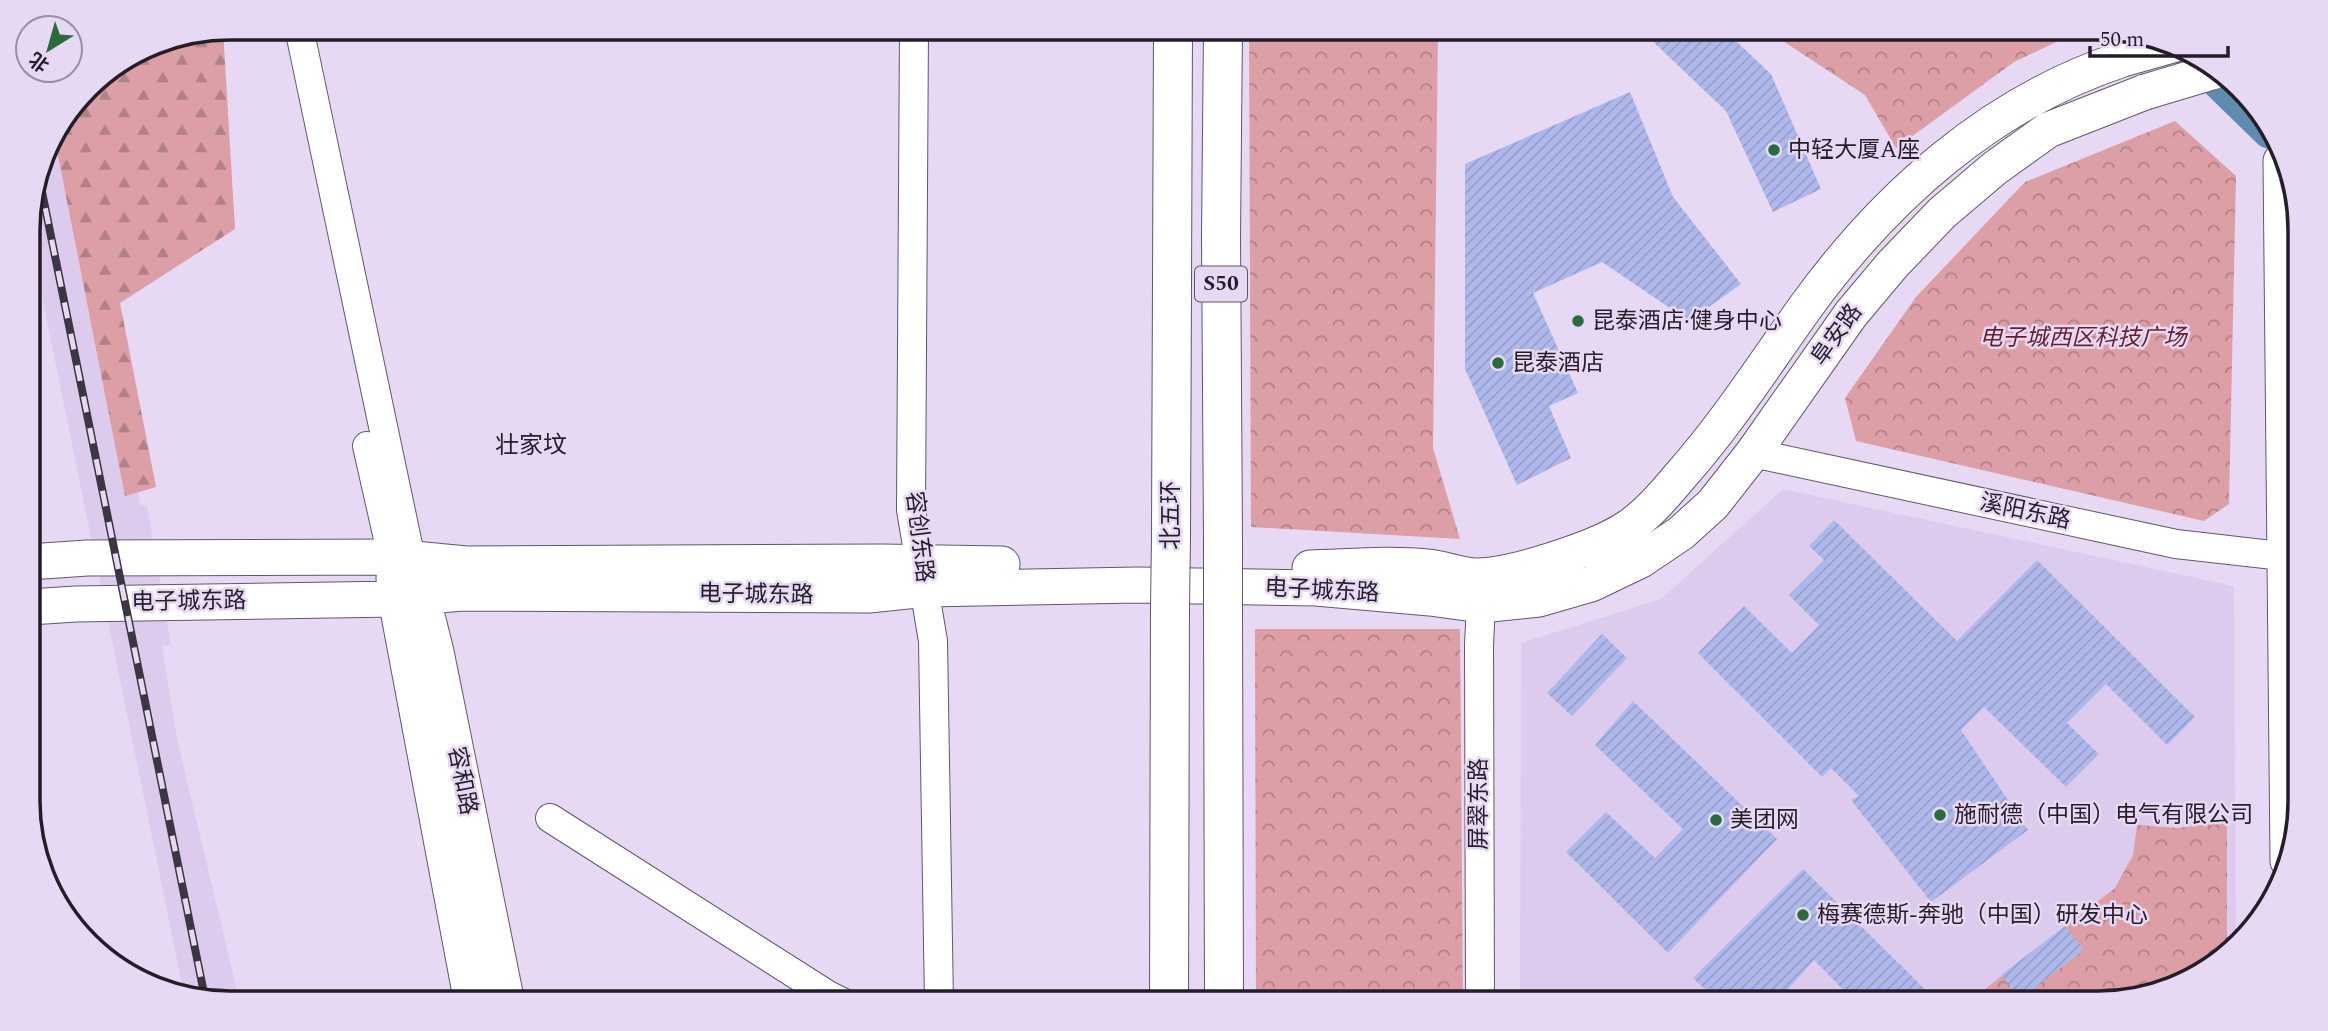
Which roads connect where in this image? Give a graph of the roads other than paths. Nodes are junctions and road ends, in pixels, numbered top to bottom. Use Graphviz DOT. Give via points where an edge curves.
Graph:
graph roads {
  1 [pos="288,40"];
  2 [pos="301,40"];
  3 [pos="914,40"];
  4 [pos="1173,40"];
  5 [pos="1223,40"];
  6 [pos="2156,49"];
  7 [pos="2205,74"];
  8 [pos="2281,181"];
  9 [pos="2288,433"];
  10 [pos="1753,453"];
  11 [pos="402,558"];
  12 [pos="2288,558"];
  13 [pos="40,561"];
  14 [pos="924,577"];
  15 [pos="1479,591"];
  16 [pos="410,598"];
  17 [pos="40,606"];
  18 [pos="550,818"];
  19 [pos="1224,990"];
  20 [pos="1480,990"];
  21 [pos="470,991"];
  22 [pos="504,991"];
  23 [pos="821,991"];
  24 [pos="939,991"];
  25 [pos="1169,991"];
  1 -- 11 [label="street" via="378,502"];
  2 -- 11 [label="street"];
  3 -- 14 [label="street, 容创东路" via="911,510"];
  4 -- 25 [label="highway, 北五环 / S50, bridge"];
  5 -- 19 [label="highway, S50, bridge"];
  6 -- 15 [label="main road, 阜安路, bridge" via="2066,80 2009,111 1951,151 1886,211 1852,250 1724,424 1653,508 1627,528 1578,552 1536,564"];
  7 -- 10 [label="main road, 阜安路, bridge" via="2048,130 1995,168 1942,213 1893,264 1851,314"];
  8 -- 9 [label="main road"];
  10 -- 12 [label="street, 溪阳东路" via="2176,544"];
  10 -- 15 [label="main road, 阜安路" via="1713,504 1641,560 1591,584 1539,599"];
  11 -- 13 [label="main road, 电子城东路"];
  11 -- 14 [label="main road, 电子城东路" via="466,564 882,562"];
  11 -- 16 [label="main road, 容和路"];
  14 -- 15 [label="main road, 电子城东路" via="1316,588 1430,598"];
  14 -- 16 [label="main road, 电子城东路" via="833,596 488,593"];
  14 -- 24 [label="street, 容创东路" via="933,641"];
  15 -- 20 [label="street, 屏翠东路"];
  16 -- 17 [label="main road, 电子城东路"];
  16 -- 21 [label="main road, 容和路"];
  16 -- 22 [label="main road, 容和路"];
  18 -- 23 [label="street"];
}
